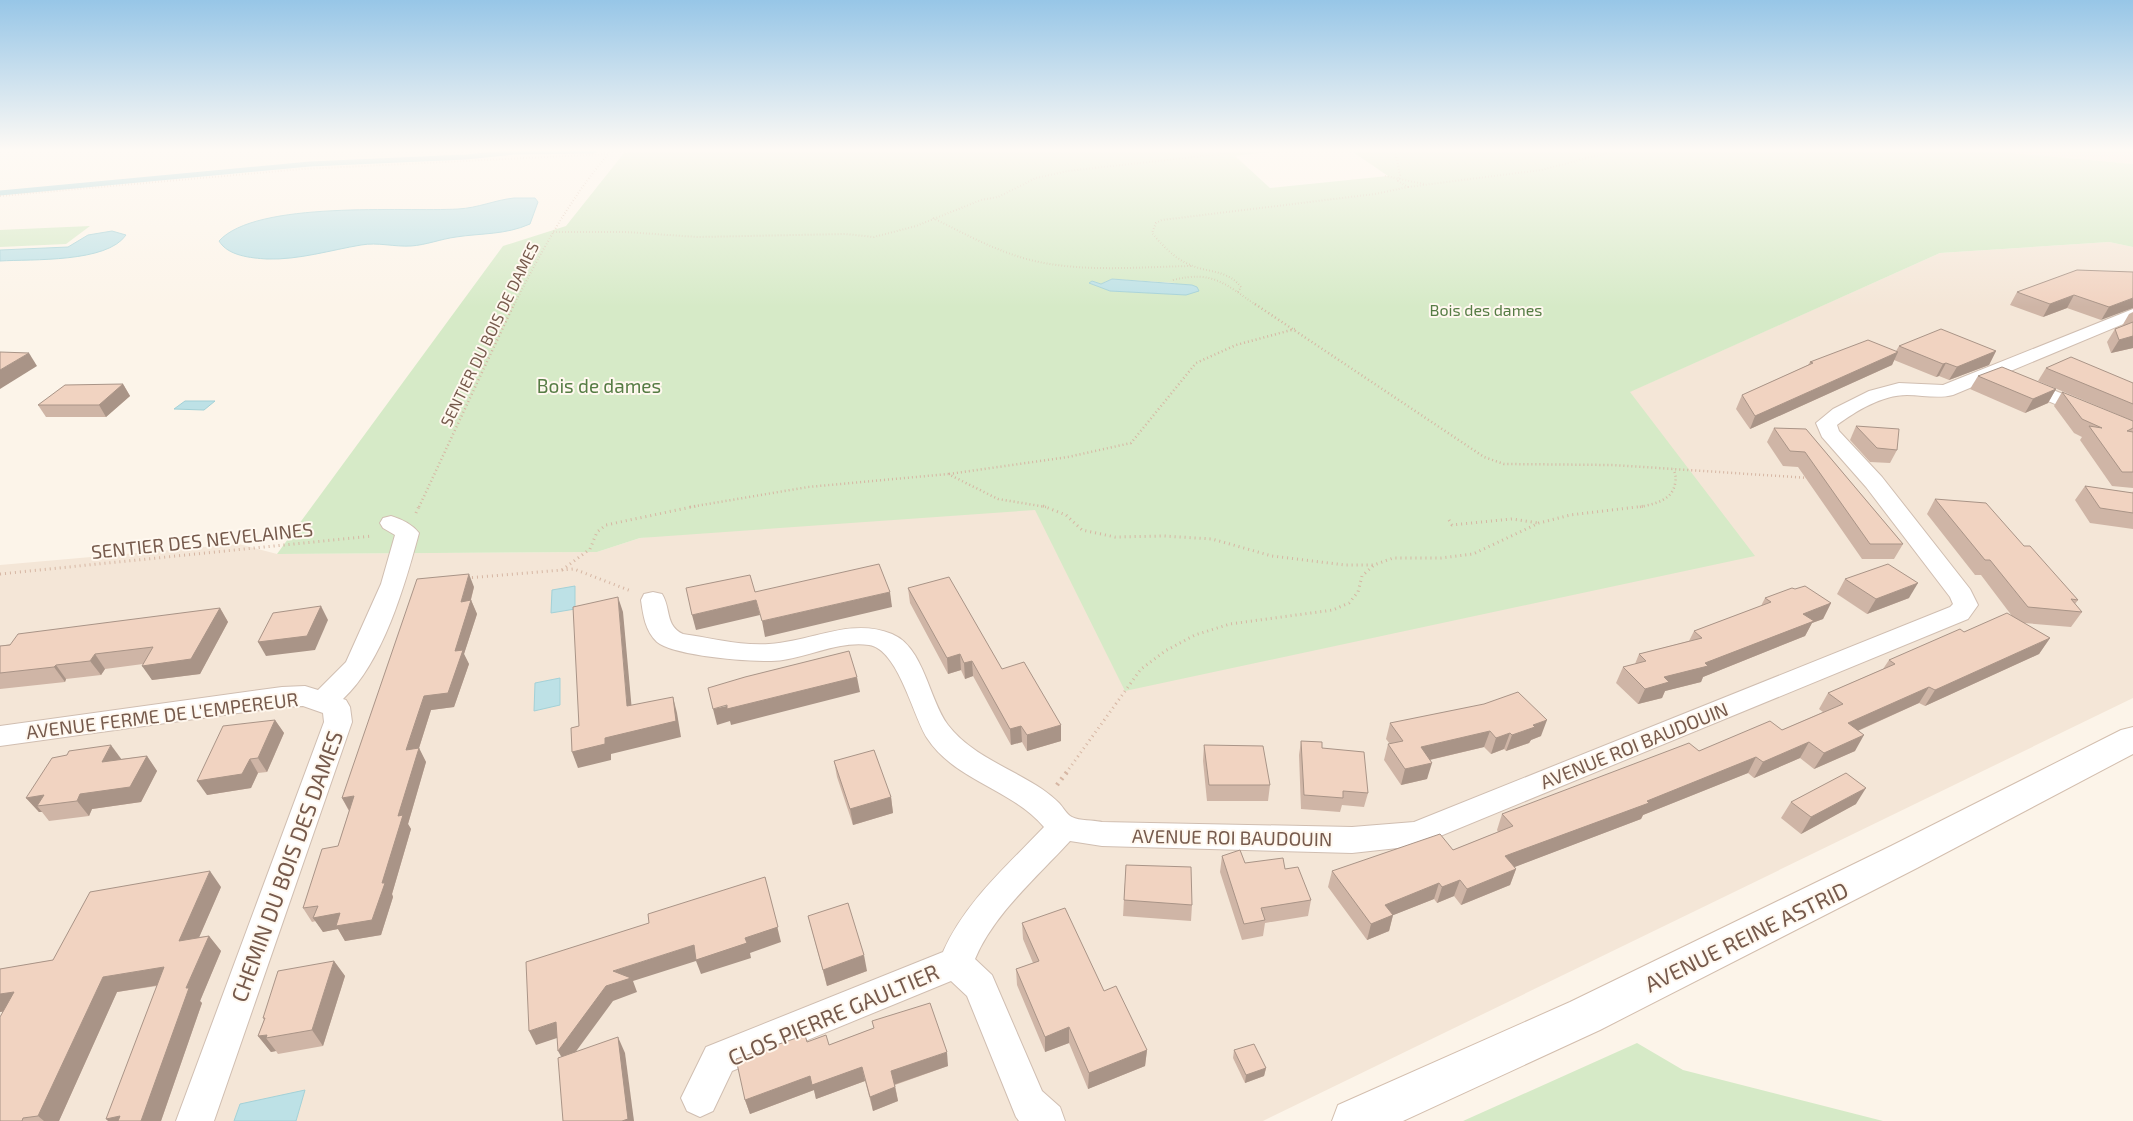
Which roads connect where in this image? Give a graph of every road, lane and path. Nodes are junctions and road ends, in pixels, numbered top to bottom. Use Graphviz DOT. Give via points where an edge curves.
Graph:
graph roads {
  1 [pos="570,202"];
  2 [pos="975,202"];
  3 [pos="1307,202"];
  4 [pos="933,218"];
  5 [pos="552,232"];
  6 [pos="1192,266"];
  7 [pos="1173,280"];
  8 [pos="1238,292"];
  9 [pos="2133,314"];
  10 [pos="1295,329"];
  11 [pos="1995,372"];
  12 [pos="2133,431"];
  13 [pos="1674,470"];
  14 [pos="948,474"];
  15 [pos="1817,478"];
  16 [pos="1449,520"];
  17 [pos="1540,523"];
  18 [pos="399,528"];
  19 [pos="1374,565"];
  20 [pos="562,570"];
  21 [pos="0,574"];
  22 [pos="459,578"];
  23 [pos="653,600"];
  24 [pos="323,701"];
  25 [pos="0,736"];
  26 [pos="2133,739"];
  27 [pos="1053,817"];
  28 [pos="956,963"];
  29 [pos="700,1098"];
  30 [pos="1034,1115"];
  31 [pos="195,1121"];
  32 [pos="1354,1121"];
  1 -- 5 [label="path, SENTIER DU BOIS DE DAMES"];
  2 -- 4 [label="path"];
  3 -- 6 [label="path" via="1156,223 1152,233"];
  4 -- 5 [label="path" via="874,237 845,234 697,237 626,232"];
  4 -- 6 [label="path" via="1019,256 1045,262 1071,266"];
  5 -- 18 [label="path, SENTIER DU BOIS DE DAMES"];
  6 -- 8 [label="path" via="1237,280 1241,287"];
  7 -- 8 [label="path" via="1207,276"];
  8 -- 10 [label="path"];
  9 -- 11 [label="street, AVENUE ROI BAUDOUIN"];
  10 -- 13 [label="path" via="1484,457 1504,464 1613,465"];
  10 -- 14 [label="path" via="1236,345 1196,364 1131,443 1068,457"];
  11 -- 12 [label="street"];
  11 -- 27 [label="street, AVENUE ROI BAUDOUIN" via="1946,391 1892,390 1826,423 1829,433 1874,482 1961,595 1966,605 1959,613 1416,834 1352,840 1102,834"];
  13 -- 15 [label="path"];
  13 -- 17 [label="path" via="1674,488 1658,503 1570,515"];
  14 -- 19 [label="path" via="998,499 1040,505 1066,515 1082,530 1115,537 1212,539 1272,556 1345,565"];
  14 -- 20 [label="path" via="769,493 606,525 597,532 590,549"];
  16 -- 17 [label="path" via="1452,525 1512,519"];
  17 -- 19 [label="path" via="1473,554 1394,558"];
  18 -- 21 [label="path, SENTIER DES NEVELAINES"];
  18 -- 24 [label="street, CHEMIN DU BOIS DES DAMES" via="393,584 357,666"];
  19 -- 27 [label="path" via="1362,576 1358,592 1349,603 1333,610 1230,624 1195,635 1141,669"];
  20 -- 22 [label="path"];
  20 -- 23 [label="path" via="587,573"];
  23 -- 27 [label="street" via="661,633 676,642 769,654 857,635 882,639 898,649 936,731 950,747"];
  24 -- 25 [label="street, AVENUE FERME DE L'EMPEREUR" via="305,696 282,696"];
  24 -- 31 [label="street, CHEMIN DU BOIS DES DAMES" via="336,707 338,722"];
  26 -- 32 [label="main road, AVENUE REINE ASTRID" via="1585,1016"];
  27 -- 28 [label="street" via="989,907"];
  28 -- 29 [label="street, CLOS PIERRE GAULTIER" via="719,1059"];
  28 -- 30 [label="street" via="980,986"];
}
